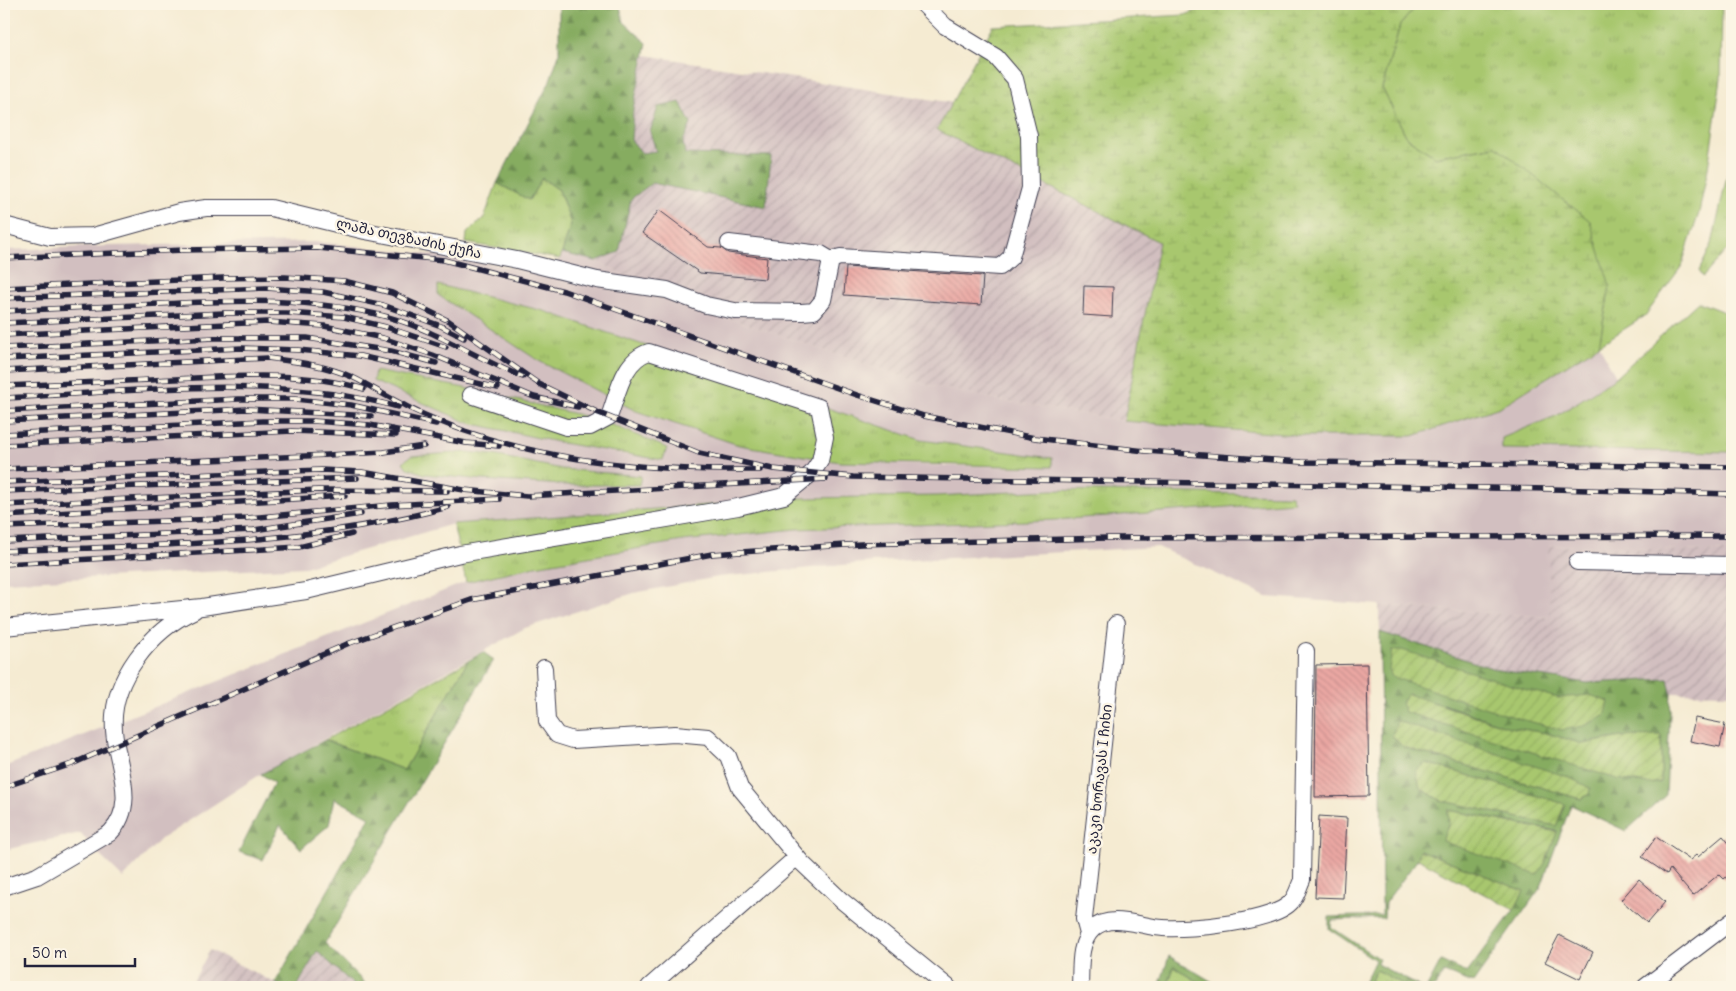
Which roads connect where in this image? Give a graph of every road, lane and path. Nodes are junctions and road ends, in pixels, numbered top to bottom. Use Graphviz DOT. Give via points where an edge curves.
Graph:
graph roads {
  1 [pos="923,4"];
  2 [pos="4,225"];
  3 [pos="728,243"];
  4 [pos="831,260"];
  5 [pos="471,395"];
  6 [pos="1577,562"];
  7 [pos="1732,565"];
  8 [pos="202,607"];
  9 [pos="1116,624"];
  10 [pos="4,628"];
  11 [pos="1306,651"];
  12 [pos="544,668"];
  13 [pos="797,857"];
  14 [pos="4,887"];
  15 [pos="1732,922"];
  16 [pos="1088,934"];
  17 [pos="649,987"];
  18 [pos="948,987"];
  19 [pos="1080,987"];
  20 [pos="1645,987"];
  1 -- 4 [label="street" via="945,26 996,57 1015,79 1029,136 1030,188 1011,257 1000,267 840,257"];
  2 -- 4 [label="street, ლაშა თევზაძის ქუჩა" via="50,237 93,236 179,212 206,208 271,208 597,280 667,290 706,305 735,311 814,311 823,300"];
  3 -- 4 [label="street" via="821,254"];
  5 -- 8 [label="street" via="566,427 590,427 609,416 628,366 649,352 818,407 826,437 820,461 812,473 784,496 738,508 460,554 306,591"];
  6 -- 7 [label="street"];
  8 -- 10 [label="street"];
  8 -- 14 [label="street" via="184,615 152,640 129,670 115,704 115,746 125,786 119,824 110,833 37,876"];
  9 -- 16 [label="street, აკაკი ხორავას I ჩიხი" via="1084,919"];
  11 -- 16 [label="street" via="1302,880 1292,901 1266,916 1213,926 1163,928 1109,921"];
  12 -- 13 [label="street" via="547,721 558,734 573,740 675,734 708,737 728,756 740,788"];
  13 -- 17 [label="street"];
  13 -- 18 [label="street" via="841,900"];
  15 -- 20 [label="street"];
  16 -- 19 [label="street" via="1081,952"];
}
